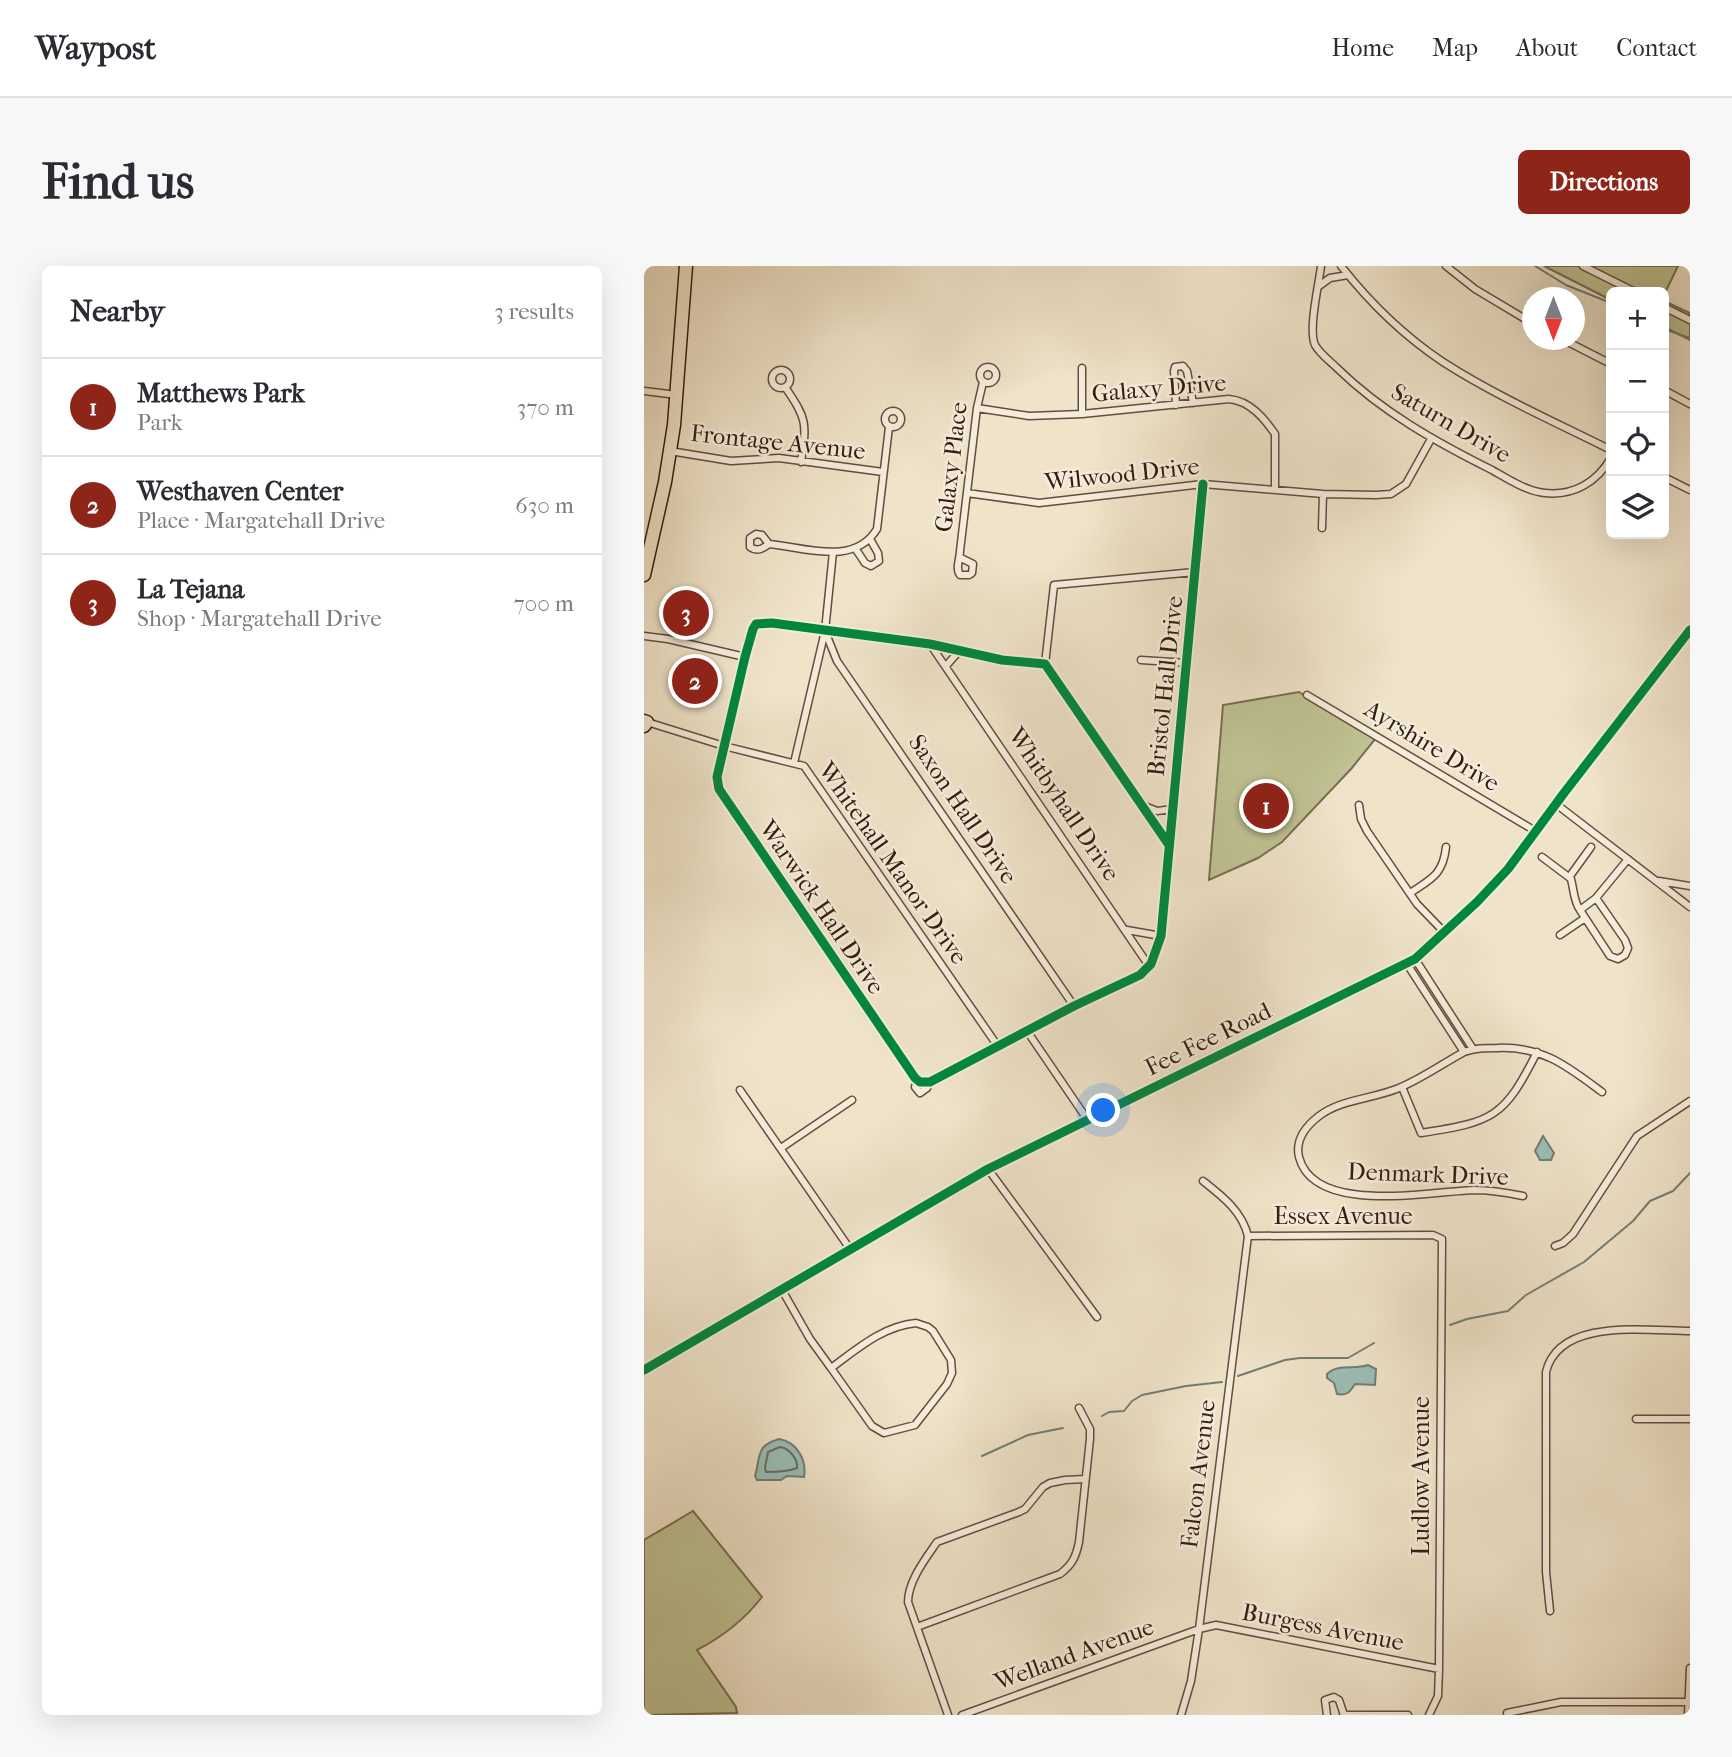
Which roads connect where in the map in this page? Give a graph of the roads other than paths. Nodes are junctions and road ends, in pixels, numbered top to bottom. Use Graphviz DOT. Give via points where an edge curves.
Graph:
graph roads {
  1 [pos="678,266"];
  2 [pos="686,266"];
  3 [pos="1321,266"];
  4 [pos="1341,266"];
  5 [pos="1446,266"];
  6 [pos="1583,266"];
  7 [pos="1348,275"];
  8 [pos="1319,286"];
  9 [pos="1625,287"];
  10 [pos="1669,310"];
  11 [pos="1522,317"];
  12 [pos="1690,320"];
  13 [pos="1584,350"];
  14 [pos="1606,361"];
  15 [pos="1082,368"];
  16 [pos="983,382"];
  17 [pos="785,387"];
  18 [pos="644,391"];
  19 [pos="1669,393"];
  20 [pos="669,394"];
  21 [pos="1193,403"];
  22 [pos="1690,404"];
  23 [pos="1176,405"];
  24 [pos="977,408"];
  25 [pos="1082,414"];
  26 [pos="889,427"];
  27 [pos="1431,439"];
  28 [pos="1606,447"];
  29 [pos="670,451"];
  30 [pos="801,462"];
  31 [pos="1606,465"];
  32 [pos="883,472"];
  33 [pos="1669,480"];
  34 [pos="1203,484"];
  35 [pos="1275,489"];
  36 [pos="1690,490"];
  37 [pos="967,492"];
  38 [pos="1323,494"];
  39 [pos="1322,527"];
  40 [pos="644,539"];
  41 [pos="870,539"];
  42 [pos="769,544"];
  43 [pos="855,548"];
  44 [pos="833,552"];
  45 [pos="961,558"];
  46 [pos="1195,572"];
  47 [pos="644,575"];
  48 [pos="825,631"];
  49 [pos="1690,631"];
  50 [pos="644,636"];
  51 [pos="930,644"];
  52 [pos="960,650"];
  53 [pos="746,657"];
  54 [pos="1141,660"];
  55 [pos="1186,663"];
  56 [pos="1045,664"];
  57 [pos="946,666"];
  58 [pos="1307,695"];
  59 [pos="645,723"];
  60 [pos="724,746"];
  61 [pos="794,763"];
  62 [pos="1556,804"];
  63 [pos="1141,805"];
  64 [pos="1359,805"];
  65 [pos="1172,809"];
  66 [pos="1536,832"];
  67 [pos="1169,845"];
  68 [pos="1591,847"];
  69 [pos="1446,848"];
  70 [pos="1542,857"];
  71 [pos="1628,859"];
  72 [pos="1570,878"];
  73 [pos="1657,881"];
  74 [pos="1690,886"];
  75 [pos="1410,893"];
  76 [pos="1596,898"];
  77 [pos="1690,906"];
  78 [pos="1580,910"];
  79 [pos="1585,918"];
  80 [pos="1127,930"];
  81 [pos="1444,933"];
  82 [pos="1560,934"];
  83 [pos="1161,936"];
  84 [pos="1411,962"];
  85 [pos="1151,964"];
  86 [pos="1074,1006"];
  87 [pos="1027,1031"];
  88 [pos="997,1045"];
  89 [pos="1473,1049"];
  90 [pos="1464,1052"];
  91 [pos="1537,1052"];
  92 [pos="1402,1087"];
  93 [pos="740,1090"];
  94 [pos="1602,1092"];
  95 [pos="852,1100"];
  96 [pos="1690,1101"];
  97 [pos="1087,1119"];
  98 [pos="781,1149"];
  99 [pos="988,1169"];
  100 [pos="1203,1181"];
  101 [pos="1523,1196"];
  102 [pos="1248,1236"];
  103 [pos="1439,1236"];
  104 [pos="1555,1246"];
  105 [pos="850,1249"];
  106 [pos="782,1290"];
  107 [pos="1097,1317"];
  108 [pos="1690,1331"];
  109 [pos="831,1368"];
  110 [pos="644,1370"];
  111 [pos="950,1379"];
  112 [pos="959,1383"];
  113 [pos="1079,1408"];
  114 [pos="1636,1419"];
  115 [pos="1690,1419"];
  116 [pos="1085,1479"];
  117 [pos="1550,1611"];
  118 [pos="917,1627"];
  119 [pos="1199,1629"];
  120 [pos="1690,1668"];
  121 [pos="1439,1669"];
  122 [pos="1689,1702"];
  123 [pos="1507,1713"];
  124 [pos="948,1715"];
  125 [pos="962,1715"];
  126 [pos="1181,1715"];
  127 [pos="1327,1715"];
  128 [pos="1343,1715"];
  129 [pos="1408,1715"];
  130 [pos="1429,1715"];
  131 [pos="1688,1715"];
  1 -- 20 [label="highway"];
  2 -- 29 [label="highway"];
  3 -- 8 [label="street, Saturn Drive"];
  4 -- 7 [label="street"];
  5 -- 11 [label="street"];
  6 -- 9 [label="street"];
  7 -- 8 [label="street" via="1330,278"];
  7 -- 28 [label="street" via="1388,318 1442,361"];
  8 -- 27 [label="street, Saturn Drive" via="1313,332 1317,349 1375,401"];
  10 -- 12 [label="street"];
  13 -- 14 [label="street"];
  15 -- 25 [label="street"];
  16 -- 24 [label="street, Galaxy Place"];
  17 -- 30 [label="street" via="804,420"];
  18 -- 20 [label="street"];
  19 -- 22 [label="street"];
  20 -- 40 [label="highway"];
  21 -- 23 [label="street, Galaxy Drive"];
  21 -- 23 [label="street" via="1187,371 1178,366 1174,371"];
  21 -- 35 [label="street, Galaxy Drive" via="1241,400 1263,419 1277,443"];
  23 -- 25 [label="street, Galaxy Drive"];
  24 -- 25 [label="street, Galaxy Drive" via="1029,416"];
  24 -- 37 [label="street, Galaxy Place"];
  26 -- 32 [label="street"];
  27 -- 31 [label="street, Saturn Drive" via="1545,493 1585,486"];
  27 -- 38 [label="street, Wilwood Drive" via="1406,484 1396,492"];
  29 -- 30 [label="street, Frontage Avenue" via="731,461 762,457"];
  29 -- 47 [label="highway"];
  30 -- 32 [label="street, Frontage Avenue"];
  32 -- 41 [label="street" via="877,530"];
  33 -- 36 [label="street"];
  34 -- 35 [label="street, Wilwood Drive"];
  34 -- 37 [label="street, Wilwood Drive" via="1039,503"];
  34 -- 46 [label="street, Bristol Hall Drive"];
  35 -- 38 [label="street, Wilwood Drive"];
  37 -- 45 [label="street, Galaxy Place"];
  38 -- 39 [label="street"];
  41 -- 43 [label="street"];
  41 -- 43 [label="street" via="878,553 876,564 865,562"];
  42 -- 44 [label="street"];
  43 -- 44 [label="street"];
  44 -- 48 [label="street"];
  46 -- 55 [label="street, Bristol Hall Drive"];
  46 -- 56 [label="street" via="1054,585"];
  48 -- 51 [label="street"];
  48 -- 53 [label="street, Warwick Hall Drive" via="756,624"];
  48 -- 61 [label="street"];
  48 -- 86 [label="street, Saxon Hall Drive" via="837,661"];
  49 -- 62 [label="street, Fee Fee Road"];
  50 -- 53 [label="street"];
  51 -- 52 [label="street"];
  51 -- 57 [label="street, Whitbyhall Drive"];
  52 -- 56 [label="street"];
  52 -- 57 [label="street"];
  53 -- 60 [label="street, Warwick Hall Drive"];
  54 -- 55 [label="street"];
  55 -- 65 [label="street, Bristol Hall Drive"];
  56 -- 63 [label="street"];
  57 -- 80 [label="street, Whitbyhall Drive"];
  58 -- 66 [label="street, Ayrshire Drive"];
  59 -- 60 [label="street, Whitehall Manor Drive"];
  60 -- 61 [label="street, Whitehall Manor Drive"];
  60 -- 88 [label="street, Warwick Hall Drive" via="719,789 919,1081 915,1087 920,1093 929,1082"];
  61 -- 88 [label="street, Whitehall Manor Drive" via="808,771"];
  62 -- 66 [label="street, Fee Fee Road"];
  62 -- 71 [label="street"];
  63 -- 65 [label="street" via="1157,811"];
  63 -- 67 [label="street"];
  64 -- 75 [label="street" via="1363,824"];
  65 -- 67 [label="street, Bristol Hall Drive"];
  66 -- 81 [label="street, Fee Fee Road" via="1503,875"];
  67 -- 83 [label="street, Bristol Hall Drive"];
  68 -- 72 [label="street"];
  69 -- 75 [label="street" via="1439,872"];
  70 -- 72 [label="street"];
  71 -- 73 [label="street"];
  71 -- 76 [label="street"];
  72 -- 78 [label="street"];
  73 -- 74 [label="street"];
  73 -- 77 [label="street"];
  75 -- 81 [label="street"];
  76 -- 78 [label="street"];
  76 -- 79 [label="street" via="1625,940 1625,955 1618,959 1610,956"];
  78 -- 79 [label="street"];
  79 -- 82 [label="street"];
  80 -- 83 [label="street"];
  80 -- 85 [label="street, Whitbyhall Drive"];
  81 -- 84 [label="street, Fee Fee Road"];
  83 -- 85 [label="street, Bristol Hall Drive"];
  84 -- 89 [label="street"];
  84 -- 90 [label="street"];
  84 -- 97 [label="street, Fee Fee Road"];
  85 -- 86 [label="street" via="1140,975"];
  86 -- 87 [label="street"];
  87 -- 88 [label="street"];
  87 -- 97 [label="street"];
  89 -- 90 [label="street"];
  89 -- 91 [label="street"];
  90 -- 92 [label="street"];
  91 -- 92 [label="street" via="1513,1097 1467,1126 1421,1133"];
  91 -- 94 [label="street"];
  92 -- 101 [label="street, Denmark Drive" via="1340,1104 1319,1116 1300,1137 1298,1150 1313,1178 1356,1195 1428,1196 1478,1190"];
  93 -- 98 [label="street"];
  95 -- 98 [label="street"];
  96 -- 104 [label="street" via="1637,1136 1573,1234"];
  97 -- 99 [label="street, Fee Fee Road"];
  98 -- 105 [label="street"];
  99 -- 105 [label="street, Fee Fee Road"];
  99 -- 107 [label="street"];
  100 -- 102 [label="street" via="1234,1208"];
  102 -- 103 [label="street, Essex Avenue"];
  102 -- 119 [label="street, Falcon Avenue"];
  103 -- 121 [label="street, Ludlow Avenue"];
  105 -- 106 [label="street, Fee Fee Road"];
  106 -- 109 [label="street"];
  106 -- 110 [label="street, Fee Fee Road"];
  108 -- 117 [label="street" via="1585,1335 1561,1346 1551,1358 1546,1372"];
  109 -- 111 [label="street" via="880,1334 916,1323 933,1331 951,1360"];
  109 -- 111 [label="street" via="872,1426 884,1433 915,1425"];
  111 -- 112 [label="street"];
  113 -- 116 [label="street" via="1090,1429"];
  114 -- 115 [label="street"];
  116 -- 118 [label="street" via="1079,1542 1070,1567"];
  116 -- 118 [label="street" via="1050,1483 1019,1513 937,1542 908,1592"];
  118 -- 124 [label="street"];
  119 -- 121 [label="street, Burgess Avenue" via="1216,1625"];
  119 -- 125 [label="street, Welland Avenue"];
  119 -- 126 [label="street, Falcon Avenue"];
  120 -- 122 [label="street"];
  121 -- 130 [label="street, Ludlow Avenue" via="1438,1696"];
  122 -- 123 [label="street" via="1561,1702"];
  122 -- 131 [label="street"];
  127 -- 128 [label="street" via="1324,1703 1334,1697"];
  128 -- 129 [label="street"];
}
